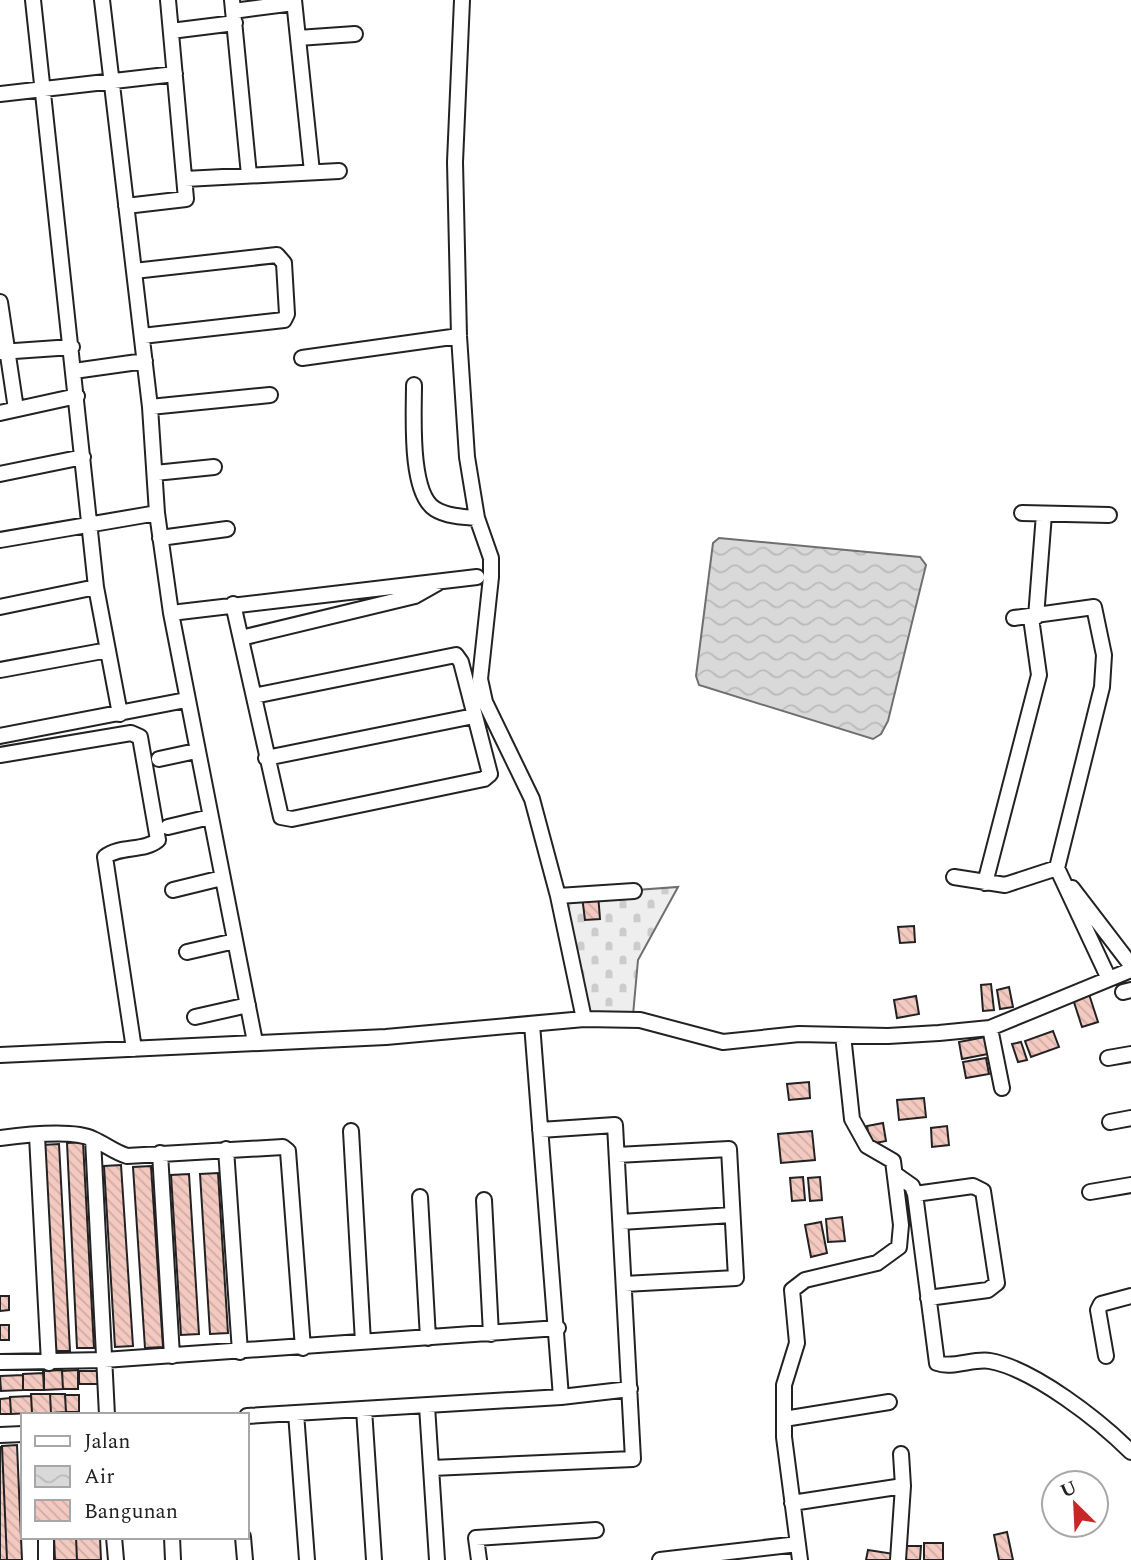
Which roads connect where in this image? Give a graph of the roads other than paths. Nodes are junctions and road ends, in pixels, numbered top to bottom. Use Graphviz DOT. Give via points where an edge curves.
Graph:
graph roads {
  1 [pos="33,0"];
  2 [pos="102,0"];
  3 [pos="168,0"];
  4 [pos="462,0"];
  5 [pos="294,1"];
  6 [pos="233,11"];
  7 [pos="171,31"];
  8 [pos="355,34"];
  9 [pos="298,38"];
  10 [pos="176,74"];
  11 [pos="111,81"];
  12 [pos="44,89"];
  13 [pos="0,94"];
  14 [pos="339,171"];
  15 [pos="312,172"];
  16 [pos="249,176"];
  17 [pos="185,179"];
  18 [pos="126,205"];
  19 [pos="134,271"];
  20 [pos="0,302"];
  21 [pos="142,336"];
  22 [pos="459,336"];
  23 [pos="72,347"];
  24 [pos="3,352"];
  25 [pos="302,358"];
  26 [pos="145,361"];
  27 [pos="74,371"];
  28 [pos="414,385"];
  29 [pos="270,395"];
  30 [pos="77,396"];
  31 [pos="150,407"];
  32 [pos="16,409"];
  33 [pos="0,413"];
  34 [pos="83,457"];
  35 [pos="214,467"];
  36 [pos="155,473"];
  37 [pos="0,474"];
  38 [pos="157,513"];
  39 [pos="1022,513"];
  40 [pos="1044,514"];
  41 [pos="1109,515"];
  42 [pos="477,518"];
  43 [pos="88,524"];
  44 [pos="227,529"];
  45 [pos="160,538"];
  46 [pos="0,540"];
  47 [pos="477,577"];
  48 [pos="442,581"];
  49 [pos="96,587"];
  50 [pos="233,604"];
  51 [pos="0,607"];
  52 [pos="171,613"];
  53 [pos="1014,618"];
  54 [pos="1034,618"];
  55 [pos="241,638"];
  56 [pos="108,650"];
  57 [pos="0,670"];
  58 [pos="254,696"];
  59 [pos="186,700"];
  60 [pos="120,714"];
  61 [pos="474,716"];
  62 [pos="0,736"];
  63 [pos="196,751"];
  64 [pos="0,755"];
  65 [pos="266,758"];
  66 [pos="159,759"];
  67 [pos="210,817"];
  68 [pos="168,827"];
  69 [pos="1057,868"];
  70 [pos="954,877"];
  71 [pos="222,878"];
  72 [pos="985,883"];
  73 [pos="173,890"];
  74 [pos="634,891"];
  75 [pos="558,896"];
  76 [pos="235,941"];
  77 [pos="187,952"];
  78 [pos="1131,965"];
  79 [pos="1131,970"];
  80 [pos="1108,979"];
  81 [pos="248,1005"];
  82 [pos="195,1017"];
  83 [pos="584,1019"];
  84 [pos="532,1024"];
  85 [pos="990,1028"];
  86 [pos="843,1035"];
  87 [pos="255,1042"];
  88 [pos="134,1049"];
  89 [pos="1131,1054"];
  90 [pos="0,1055"];
  91 [pos="1108,1058"];
  92 [pos="1002,1088"];
  93 [pos="1131,1118"];
  94 [pos="1110,1122"];
  95 [pos="540,1129"];
  96 [pos="351,1131"];
  97 [pos="37,1136"];
  98 [pos="0,1138"];
  99 [pos="93,1139"];
  100 [pos="226,1149"];
  101 [pos="160,1153"];
  102 [pos="617,1155"];
  103 [pos="895,1174"];
  104 [pos="1131,1185"];
  105 [pos="1090,1192"];
  106 [pos="915,1194"];
  107 [pos="420,1197"];
  108 [pos="484,1200"];
  109 [pos="732,1215"];
  110 [pos="621,1222"];
  111 [pos="624,1284"];
  112 [pos="1131,1296"];
  113 [pos="928,1298"];
  114 [pos="558,1328"];
  115 [pos="491,1334"];
  116 [pos="428,1338"];
  117 [pos="363,1342"];
  118 [pos="303,1348"];
  119 [pos="240,1352"];
  120 [pos="173,1356"];
  121 [pos="1106,1356"];
  122 [pos="104,1360"];
  123 [pos="0,1362"];
  124 [pos="49,1363"];
  125 [pos="630,1389"];
  126 [pos="561,1397"];
  127 [pos="889,1402"];
  128 [pos="427,1406"];
  129 [pos="364,1409"];
  130 [pos="107,1413"];
  131 [pos="296,1413"];
  132 [pos="248,1416"];
  133 [pos="783,1419"];
  134 [pos="21,1434"];
  135 [pos="0,1435"];
  136 [pos="1131,1452"];
  137 [pos="901,1454"];
  138 [pos="432,1468"];
  139 [pos="903,1486"];
  140 [pos="792,1503"];
  141 [pos="596,1530"];
  142 [pos="46,1539"];
  143 [pos="114,1539"];
  144 [pos="172,1539"];
  145 [pos="243,1539"];
  146 [pos="798,1544"];
  147 [pos="46,1560"];
  148 [pos="116,1560"];
  149 [pos="173,1560"];
  150 [pos="244,1560"];
  151 [pos="307,1560"];
  152 [pos="374,1560"];
  153 [pos="438,1560"];
  154 [pos="478,1560"];
  155 [pos="660,1560"];
  156 [pos="800,1560"];
  157 [pos="898,1560"];
  1 -- 12 [label="street"];
  2 -- 11 [label="street"];
  3 -- 7 [label="street"];
  4 -- 22 [label="street" via="455,162"];
  5 -- 6 [label="street"];
  5 -- 9 [label="street"];
  6 -- 7 [label="street"];
  6 -- 16 [label="street"];
  7 -- 10 [label="street"];
  8 -- 9 [label="street"];
  9 -- 15 [label="street"];
  10 -- 11 [label="street"];
  10 -- 17 [label="street"];
  11 -- 12 [label="street"];
  11 -- 18 [label="street"];
  12 -- 13 [label="street"];
  12 -- 23 [label="street"];
  14 -- 15 [label="street"];
  15 -- 16 [label="street"];
  16 -- 17 [label="street"];
  17 -- 18 [label="street" via="186,200"];
  18 -- 19 [label="street"];
  19 -- 21 [label="street"];
  19 -- 21 [label="street" via="272,256 280,256 284,263 284,320"];
  20 -- 24 [label="street"];
  21 -- 26 [label="street"];
  22 -- 25 [label="street"];
  22 -- 42 [label="street" via="467,457"];
  23 -- 24 [label="street"];
  23 -- 27 [label="street"];
  24 -- 32 [label="street"];
  26 -- 27 [label="street"];
  26 -- 31 [label="street"];
  27 -- 30 [label="street"];
  28 -- 42 [label="street" via="416,456 426,501 436,510"];
  29 -- 31 [label="street"];
  30 -- 32 [label="street"];
  30 -- 34 [label="street"];
  31 -- 36 [label="street"];
  32 -- 33 [label="street"];
  34 -- 37 [label="street"];
  34 -- 43 [label="street"];
  35 -- 36 [label="street"];
  36 -- 38 [label="street"];
  38 -- 43 [label="street"];
  38 -- 45 [label="street"];
  39 -- 40 [label="street"];
  40 -- 41 [label="street"];
  40 -- 54 [label="street"];
  42 -- 75 [label="street" via="491,558 480,679 485,702 532,799"];
  43 -- 46 [label="street"];
  43 -- 49 [label="street"];
  44 -- 45 [label="street"];
  45 -- 52 [label="street"];
  47 -- 48 [label="street"];
  48 -- 50 [label="street"];
  48 -- 55 [label="street" via="415,596"];
  49 -- 51 [label="street"];
  49 -- 56 [label="street"];
  50 -- 52 [label="street"];
  50 -- 55 [label="street"];
  52 -- 59 [label="street"];
  53 -- 54 [label="street"];
  54 -- 69 [label="street" via="1094,607 1104,655 1102,687"];
  54 -- 72 [label="street" via="1039,676"];
  55 -- 58 [label="street"];
  56 -- 57 [label="street"];
  56 -- 60 [label="street"];
  58 -- 61 [label="street" via="456,655"];
  58 -- 65 [label="street"];
  59 -- 60 [label="street"];
  59 -- 63 [label="street"];
  60 -- 62 [label="street"];
  61 -- 65 [label="street"];
  61 -- 65 [label="street" via="491,768 484,779 292,819 281,817"];
  63 -- 66 [label="street"];
  63 -- 67 [label="street"];
  64 -- 88 [label="street" via="131,733 140,737 158,840 105,857"];
  67 -- 68 [label="street"];
  67 -- 71 [label="street"];
  69 -- 72 [label="street" via="1005,885"];
  69 -- 78 [label="street"];
  69 -- 80 [label="street"];
  70 -- 72 [label="street"];
  71 -- 73 [label="street"];
  71 -- 76 [label="street"];
  74 -- 75 [label="street"];
  75 -- 83 [label="street"];
  76 -- 77 [label="street"];
  76 -- 81 [label="street"];
  79 -- 80 [label="street"];
  80 -- 85 [label="street"];
  81 -- 82 [label="street"];
  81 -- 87 [label="street"];
  83 -- 84 [label="street"];
  83 -- 86 [label="street" via="640,1020 723,1041"];
  84 -- 87 [label="street" via="386,1037"];
  84 -- 95 [label="street"];
  85 -- 86 [label="street"];
  85 -- 92 [label="street"];
  86 -- 103 [label="street" via="852,1119 867,1146 893,1161"];
  87 -- 88 [label="street"];
  88 -- 90 [label="street"];
  89 -- 91 [label="street"];
  93 -- 94 [label="street"];
  95 -- 102 [label="street" via="615,1125"];
  95 -- 114 [label="street"];
  96 -- 117 [label="street"];
  97 -- 98 [label="street"];
  97 -- 99 [label="street" via="75,1134"];
  97 -- 124 [label="street"];
  99 -- 101 [label="street" via="127,1156"];
  99 -- 122 [label="street"];
  100 -- 101 [label="street"];
  100 -- 118 [label="street" via="275,1145 288,1152"];
  100 -- 119 [label="street"];
  101 -- 120 [label="street"];
  102 -- 109 [label="street" via="729,1149"];
  102 -- 110 [label="street"];
  103 -- 106 [label="street" via="912,1186"];
  103 -- 133 [label="street" via="902,1240 895,1252 860,1269 805,1280 792,1290 797,1343 784,1385"];
  104 -- 105 [label="street"];
  106 -- 113 [label="street"];
  106 -- 113 [label="street" via="973,1186 983,1191 997,1283 988,1290"];
  107 -- 116 [label="street"];
  108 -- 115 [label="street"];
  109 -- 110 [label="street"];
  109 -- 111 [label="street" via="736,1278"];
  110 -- 111 [label="street"];
  111 -- 125 [label="street"];
  112 -- 121 [label="street" via="1101,1304 1098,1310"];
  113 -- 136 [label="street" via="939,1365 986,1360 1006,1366 1082,1407"];
  114 -- 115 [label="street"];
  114 -- 126 [label="street"];
  115 -- 116 [label="street"];
  116 -- 117 [label="street"];
  117 -- 118 [label="street"];
  118 -- 119 [label="street"];
  119 -- 120 [label="street"];
  120 -- 122 [label="street"];
  122 -- 124 [label="street"];
  122 -- 130 [label="street"];
  123 -- 124 [label="street"];
  125 -- 126 [label="street"];
  125 -- 138 [label="street" via="633,1459"];
  126 -- 128 [label="street"];
  127 -- 133 [label="street"];
  128 -- 129 [label="street"];
  128 -- 138 [label="street"];
  129 -- 131 [label="street"];
  129 -- 152 [label="street"];
  131 -- 132 [label="street"];
  131 -- 151 [label="street"];
  133 -- 140 [label="street"];
  134 -- 135 [label="street"];
  137 -- 139 [label="street"];
  138 -- 153 [label="street"];
  139 -- 140 [label="street"];
  139 -- 157 [label="street"];
  140 -- 146 [label="street"];
  141 -- 154 [label="street" via="477,1538"];
  142 -- 147 [label="street"];
  143 -- 148 [label="street"];
  144 -- 149 [label="street"];
  145 -- 150 [label="street"];
  146 -- 155 [label="street"];
  146 -- 156 [label="street"];
}
